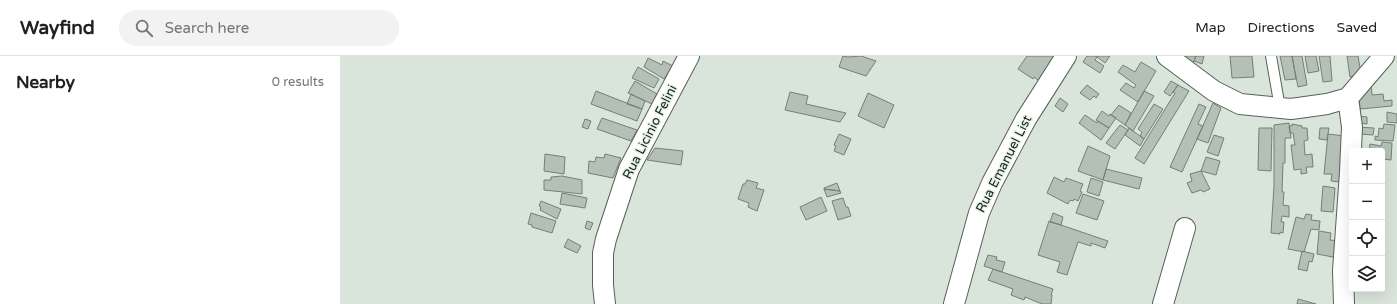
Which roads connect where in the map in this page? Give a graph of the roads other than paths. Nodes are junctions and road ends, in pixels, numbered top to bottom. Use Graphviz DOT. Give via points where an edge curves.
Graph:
graph roads {
  1 [pos="688,56"];
  2 [pos="1066,56"];
  3 [pos="1166,56"];
  4 [pos="1272,56"];
  5 [pos="1384,56"];
  6 [pos="1348,98"];
  7 [pos="1280,108"];
  8 [pos="1185,228"];
  9 [pos="605,304"];
  10 [pos="954,304"];
  11 [pos="1163,304"];
  12 [pos="1344,304"];
  1 -- 9 [label="street, Rua Licinio Felini" via="629,169 603,253"];
  2 -- 10 [label="street, Rua Emanuel List" via="1026,119 989,189 979,213"];
  3 -- 7 [label="street" via="1214,91 1240,104"];
  4 -- 7 [label="lane"];
  5 -- 6 [label="street"];
  6 -- 7 [label="street" via="1327,104"];
  6 -- 12 [label="street" via="1352,127 1343,271"];
  8 -- 11 [label="street"];
}
